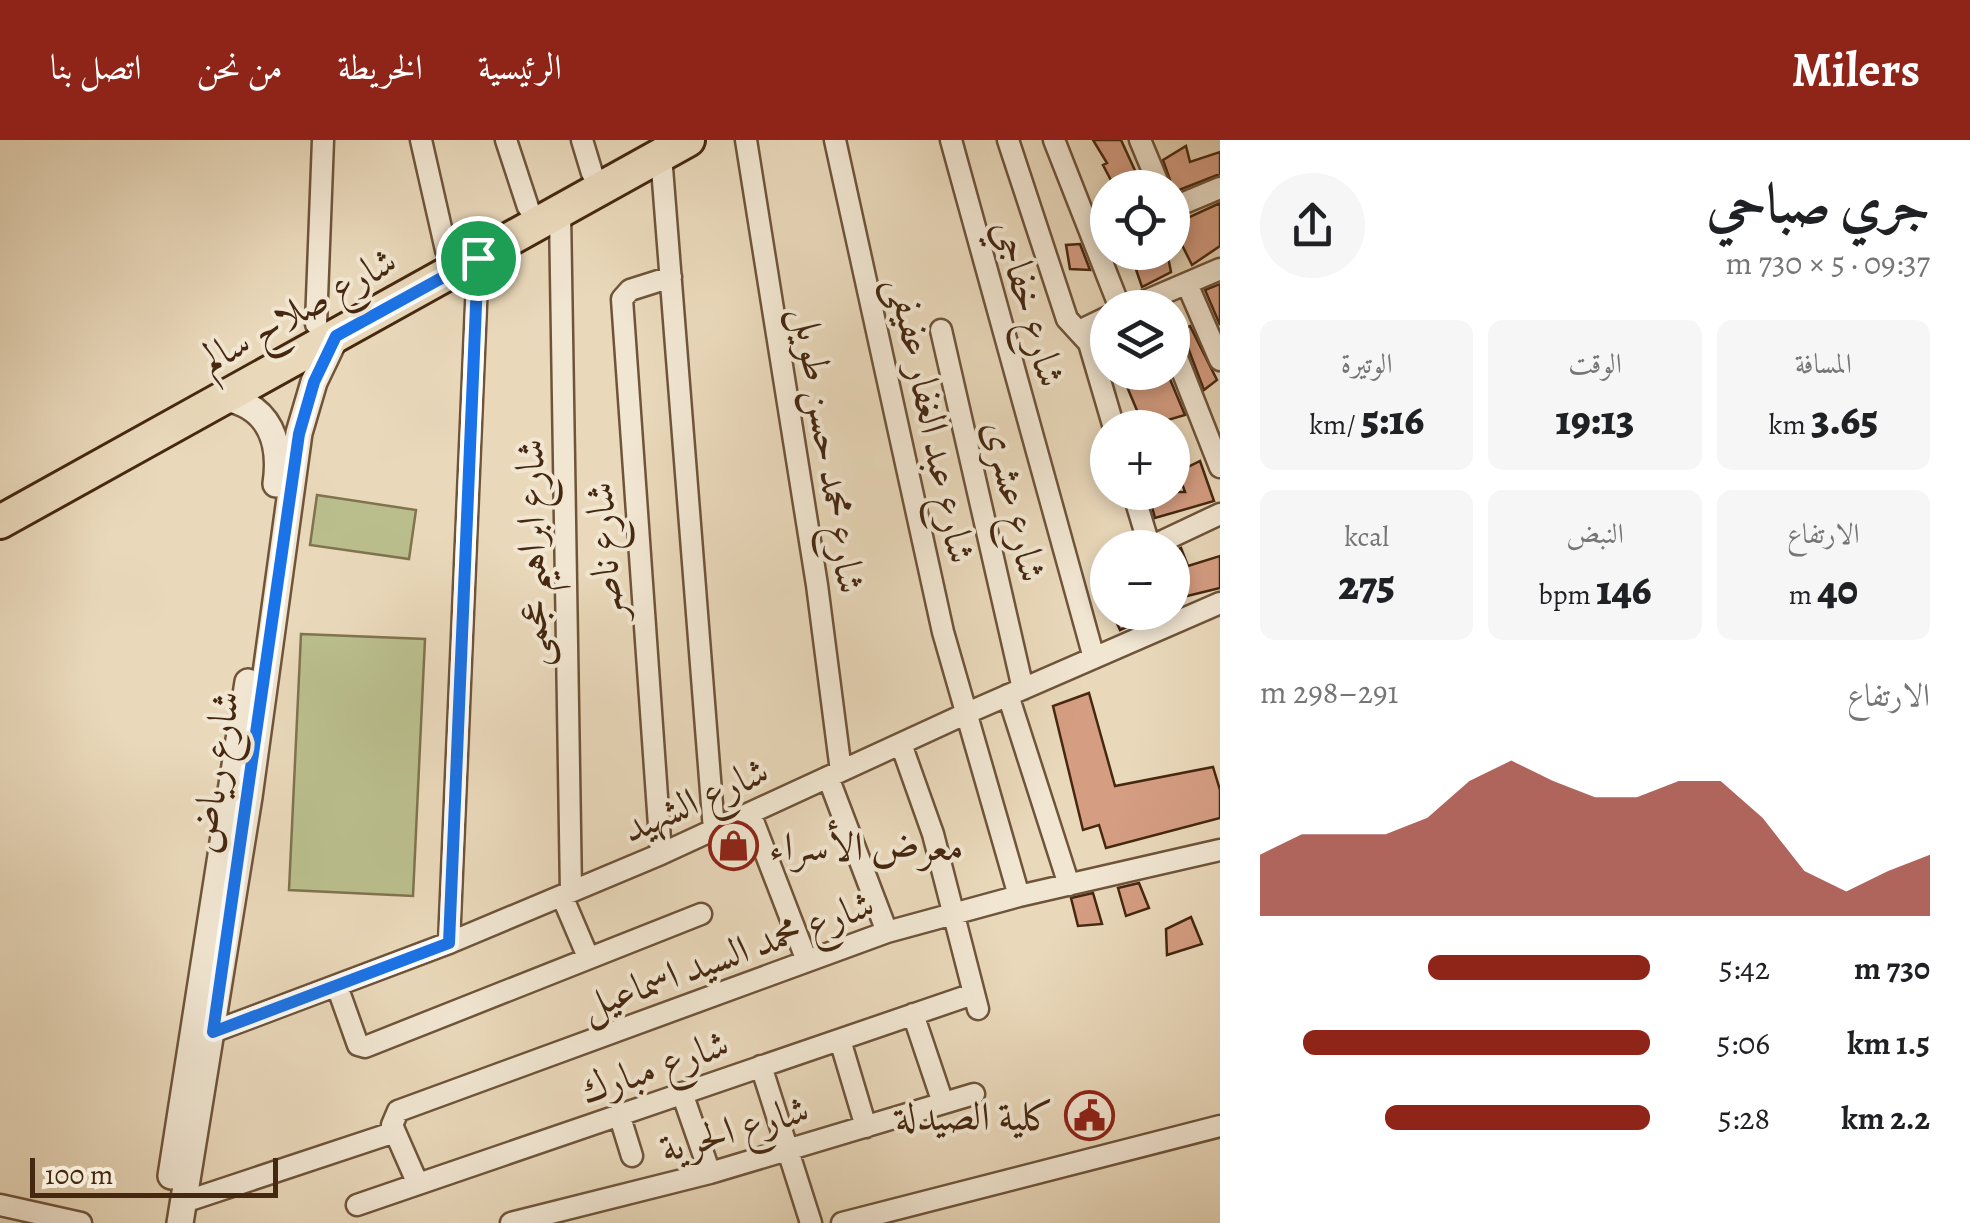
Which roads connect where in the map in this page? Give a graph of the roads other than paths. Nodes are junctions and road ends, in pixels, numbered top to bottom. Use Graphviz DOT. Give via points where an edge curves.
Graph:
graph roads {
  1 [pos="323,140"];
  2 [pos="421,140"];
  3 [pos="506,140"];
  4 [pos="582,140"];
  5 [pos="746,140"];
  6 [pos="835,140"];
  7 [pos="951,140"];
  8 [pos="1008,140"];
  9 [pos="1054,140"];
  10 [pos="1140,140"];
  11 [pos="667,145"];
  12 [pos="1152,170"];
  13 [pos="592,173"];
  14 [pos="1220,188"];
  15 [pos="1190,200"];
  16 [pos="544,210"];
  17 [pos="446,250"];
  18 [pos="478,258"];
  19 [pos="1220,269"];
  20 [pos="672,277"];
  21 [pos="1188,284"];
  22 [pos="1113,290"];
  23 [pos="1177,290"];
  24 [pos="1090,326"];
  25 [pos="326,330"];
  26 [pos="941,330"];
  27 [pos="1079,331"];
  28 [pos="1220,360"];
  29 [pos="1190,390"];
  30 [pos="224,398"];
  31 [pos="1109,410"];
  32 [pos="1220,467"];
  33 [pos="0,498"];
  34 [pos="1220,514"];
  35 [pos="0,522"];
  36 [pos="1186,530"];
  37 [pos="276,548"];
  38 [pos="1220,603"];
  39 [pos="1190,612"];
  40 [pos="1147,630"];
  41 [pos="1094,658"];
  42 [pos="1016,692"];
  43 [pos="965,714"];
  44 [pos="901,744"];
  45 [pos="834,774"];
  46 [pos="750,814"];
  47 [pos="714,830"];
  48 [pos="1220,850"];
  49 [pos="661,854"];
  50 [pos="1069,885"];
  51 [pos="566,894"];
  52 [pos="1019,896"];
  53 [pos="701,914"];
  54 [pos="952,914"];
  55 [pos="887,932"];
  56 [pos="449,943"];
  57 [pos="588,957"];
  58 [pos="807,962"];
  59 [pos="337,986"];
  60 [pos="914,1014"];
  61 [pos="203,1036"];
  62 [pos="840,1040"];
  63 [pos="762,1066"];
  64 [pos="682,1093"];
  65 [pos="974,1094"];
  66 [pos="943,1104"];
  67 [pos="619,1114"];
  68 [pos="866,1126"];
  69 [pos="1220,1126"];
  70 [pos="396,1132"];
  71 [pos="790,1149"];
  72 [pos="632,1156"];
  73 [pos="710,1172"];
  74 [pos="417,1182"];
  75 [pos="0,1205"];
  76 [pos="357,1205"];
  77 [pos="182,1212"];
  78 [pos="81,1223"];
  79 [pos="164,1223"];
  80 [pos="511,1223"];
  81 [pos="811,1223"];
  82 [pos="842,1223"];
  1 -- 25 [label="street"];
  2 -- 17 [label="street"];
  3 -- 16 [label="street, شارع ابراهيم عجمى"];
  4 -- 13 [label="street"];
  5 -- 45 [label="street, شارع محمد حسن طويل" via="819,602"];
  6 -- 43 [label="street, شارع عبد الغفار عفيفى"];
  7 -- 41 [label="street, شارع خفاجي"];
  8 -- 27 [label="street" via="1067,319"];
  9 -- 22 [label="street"];
  10 -- 12 [label="street"];
  11 -- 13 [label="main road, شارع صلاح سالم"];
  11 -- 16 [label="main road, شارع صلاح سالم"];
  11 -- 20 [label="street"];
  13 -- 16 [label="main road, شارع صلاح سالم"];
  14 -- 15 [label="street"];
  16 -- 17 [label="main road, شارع صلاح سالم"];
  16 -- 18 [label="main road, شارع صلاح سالم"];
  16 -- 51 [label="street, شارع ابراهيم عجمى"];
  17 -- 25 [label="main road, شارع صلاح سالم"];
  18 -- 25 [label="main road, شارع صلاح سالم"];
  18 -- 56 [label="street"];
  19 -- 21 [label="street"];
  20 -- 47 [label="street"];
  20 -- 49 [label="street, شارع ناصر" via="630,290 622,299"];
  21 -- 23 [label="street"];
  21 -- 28 [label="street"];
  24 -- 27 [label="street"];
  25 -- 30 [label="main road, شارع صلاح سالم"];
  25 -- 33 [label="main road, شارع صلاح سالم"];
  25 -- 37 [label="street, شارع رياض"];
  26 -- 42 [label="street, شارع عشرى"];
  27 -- 31 [label="street" via="1089,343"];
  29 -- 32 [label="street"];
  30 -- 35 [label="main road, شارع صلاح سالم"];
  30 -- 37 [label="street, شارع رياض" via="259,413 278,444"];
  34 -- 36 [label="street"];
  37 -- 61 [label="street, شارع رياض"];
  38 -- 39 [label="street, شارع الشهيد"];
  40 -- 41 [label="street, شارع الشهيد"];
  41 -- 42 [label="street, شارع الشهيد"];
  42 -- 43 [label="street, شارع الشهيد"];
  42 -- 50 [label="street, شارع عشرى"];
  43 -- 44 [label="street, شارع الشهيد"];
  43 -- 52 [label="street, شارع عبد الغفار عفيفى"];
  44 -- 45 [label="street, شارع الشهيد"];
  44 -- 54 [label="street"];
  45 -- 46 [label="street, شارع الشهيد"];
  45 -- 55 [label="street, شارع محمد حسن طويل"];
  46 -- 47 [label="street, شارع الشهيد"];
  46 -- 58 [label="street"];
  47 -- 49 [label="street, شارع الشهيد"];
  48 -- 50 [label="street, شارع محمد السيد اسماعيل"];
  49 -- 51 [label="street, شارع الشهيد"];
  50 -- 52 [label="street, شارع محمد السيد اسماعيل"];
  51 -- 56 [label="street, شارع الشهيد"];
  51 -- 57 [label="street"];
  52 -- 54 [label="street, شارع محمد السيد اسماعيل"];
  53 -- 57 [label="street"];
  54 -- 55 [label="street, شارع محمد السيد اسماعيل"];
  54 -- 60 [label="street, شارع مبارك" via="975,1002"];
  55 -- 58 [label="street, شارع محمد السيد اسماعيل"];
  56 -- 59 [label="street, شارع الشهيد"];
  57 -- 59 [label="street" via="365,1047 358,1045"];
  58 -- 70 [label="street, شارع محمد السيد اسماعيل" via="398,1112 392,1120"];
  59 -- 61 [label="street, شارع الشهيد"];
  60 -- 62 [label="street, شارع مبارك"];
  60 -- 66 [label="street"];
  61 -- 77 [label="street, شارع رياض"];
  61 -- 79 [label="street, شارع رياض"];
  62 -- 63 [label="street, شارع مبارك"];
  62 -- 68 [label="street"];
  63 -- 64 [label="street, شارع مبارك"];
  63 -- 71 [label="street"];
  64 -- 67 [label="street, شارع مبارك"];
  64 -- 73 [label="street"];
  65 -- 66 [label="street, شارع الحرية"];
  66 -- 68 [label="street, شارع الحرية"];
  67 -- 72 [label="street"];
  67 -- 74 [label="street, شارع مبارك"];
  68 -- 71 [label="street, شارع الحرية"];
  69 -- 82 [label="street"];
  70 -- 74 [label="street"];
  70 -- 77 [label="street"];
  71 -- 73 [label="street, شارع الحرية"];
  71 -- 81 [label="street"];
  73 -- 80 [label="street, شارع الحرية"];
  74 -- 76 [label="street, شارع مبارك"];
  75 -- 78 [label="street"];
}
